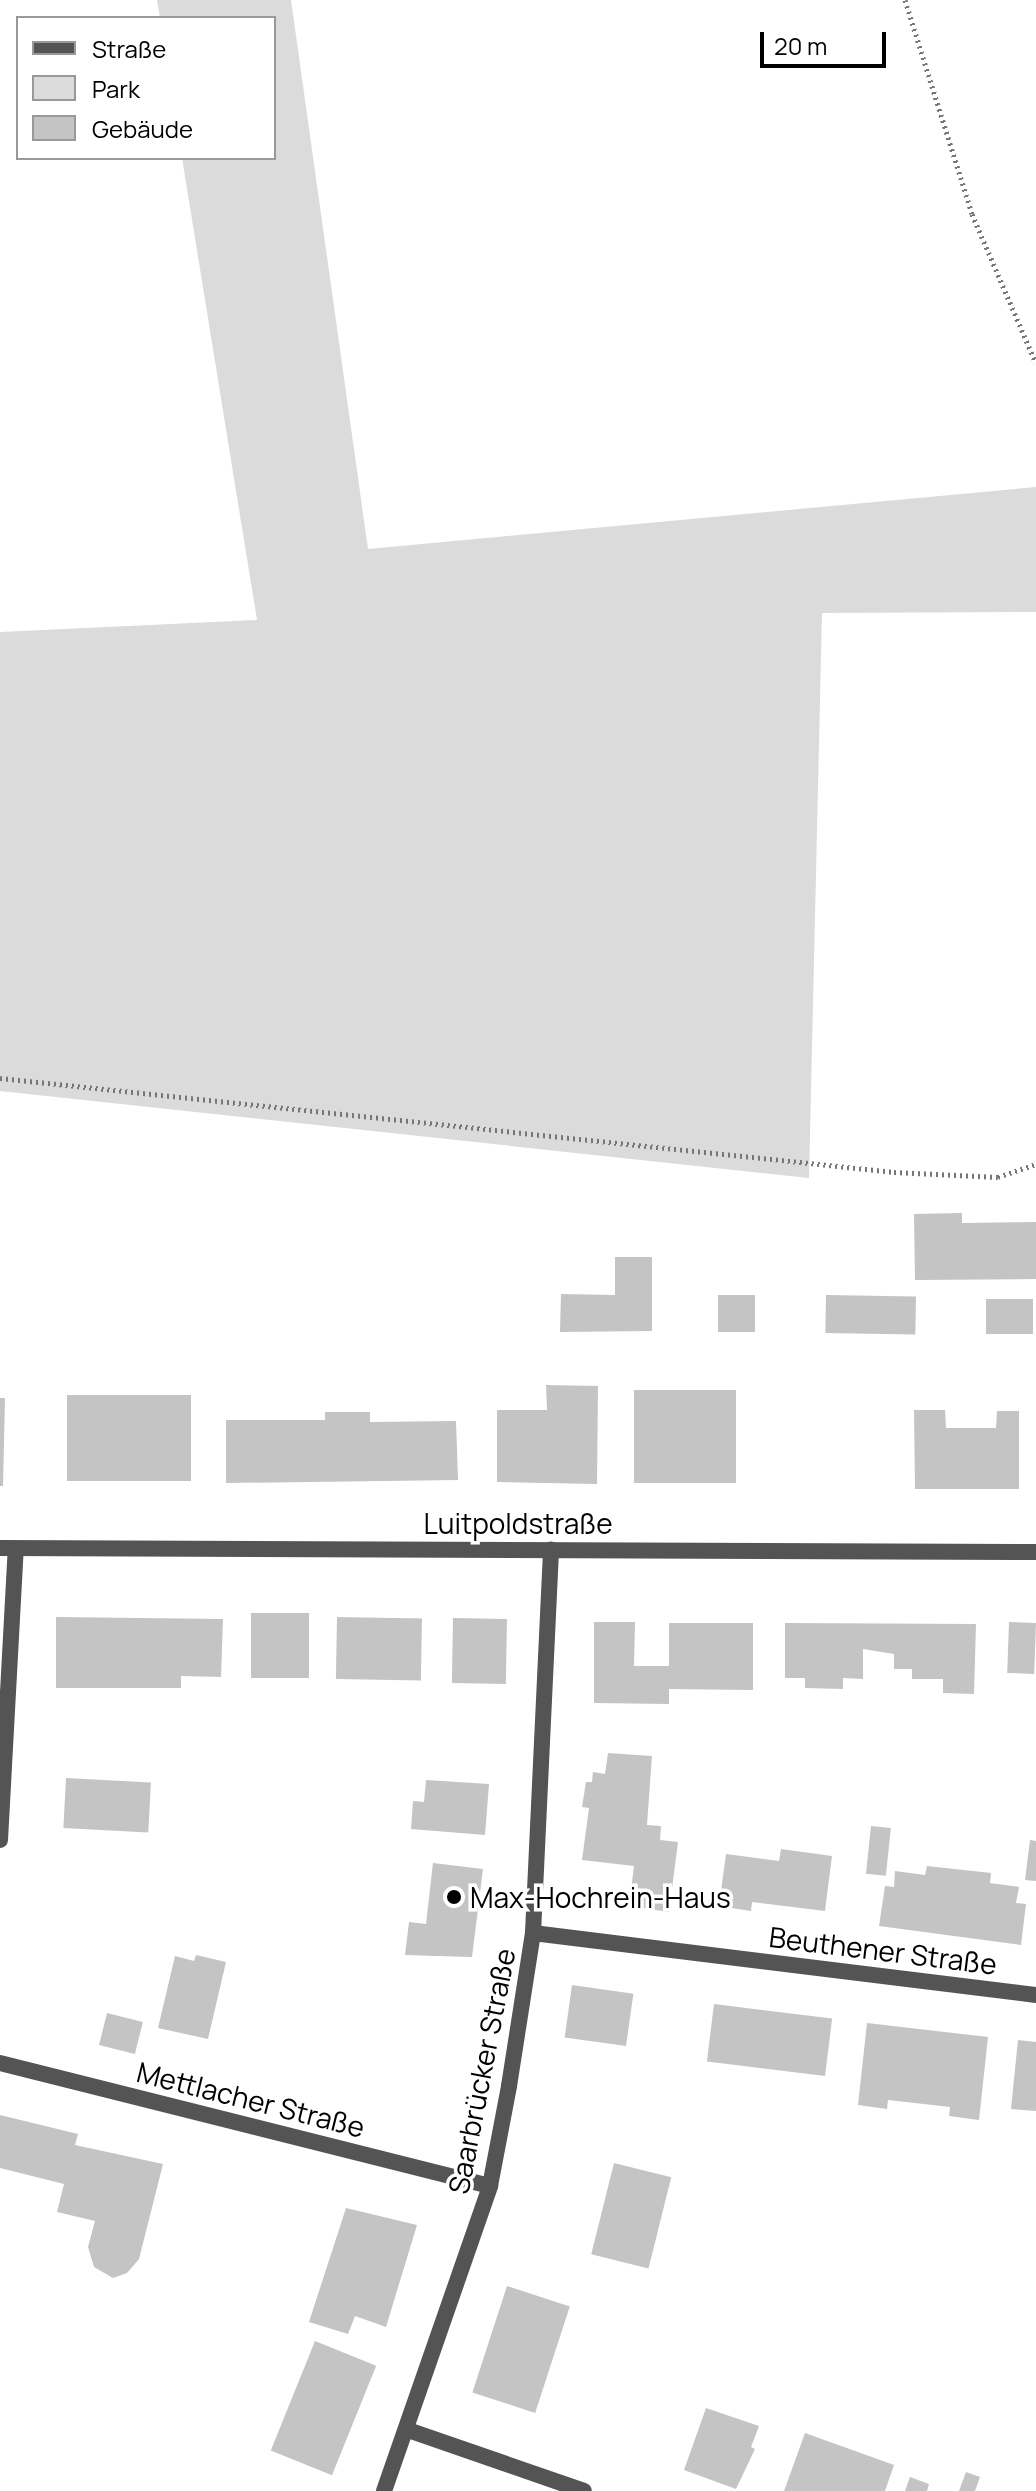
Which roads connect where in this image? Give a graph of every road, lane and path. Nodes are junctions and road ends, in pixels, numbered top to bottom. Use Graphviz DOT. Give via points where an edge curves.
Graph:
graph roads {
  1 [pos="905,0"];
  2 [pos="1036,363"];
  3 [pos="0,1078"];
  4 [pos="1036,1164"];
  5 [pos="8,1548"];
  6 [pos="551,1549"];
  7 [pos="1036,1552"];
  8 [pos="0,1840"];
  9 [pos="533,1933"];
  10 [pos="1036,1995"];
  11 [pos="0,2063"];
  12 [pos="490,2186"];
  13 [pos="408,2430"];
  14 [pos="384,2491"];
  15 [pos="584,2491"];
  1 -- 2 [label="path" via="972,214"];
  3 -- 4 [label="path" via="894,1172 998,1177"];
  5 -- 6 [label="street, Luitpoldstraße"];
  5 -- 8 [label="street"];
  6 -- 7 [label="street, Luitpoldstraße"];
  6 -- 9 [label="street, Saarbrücker Straße"];
  9 -- 10 [label="street, Beuthener Straße"];
  9 -- 12 [label="street, Saarbrücker Straße"];
  11 -- 12 [label="street, Mettlacher Straße"];
  12 -- 13 [label="street, Saarbrücker Straße"];
  13 -- 14 [label="street, Saarbrücker Straße"];
  13 -- 15 [label="street"];
}
